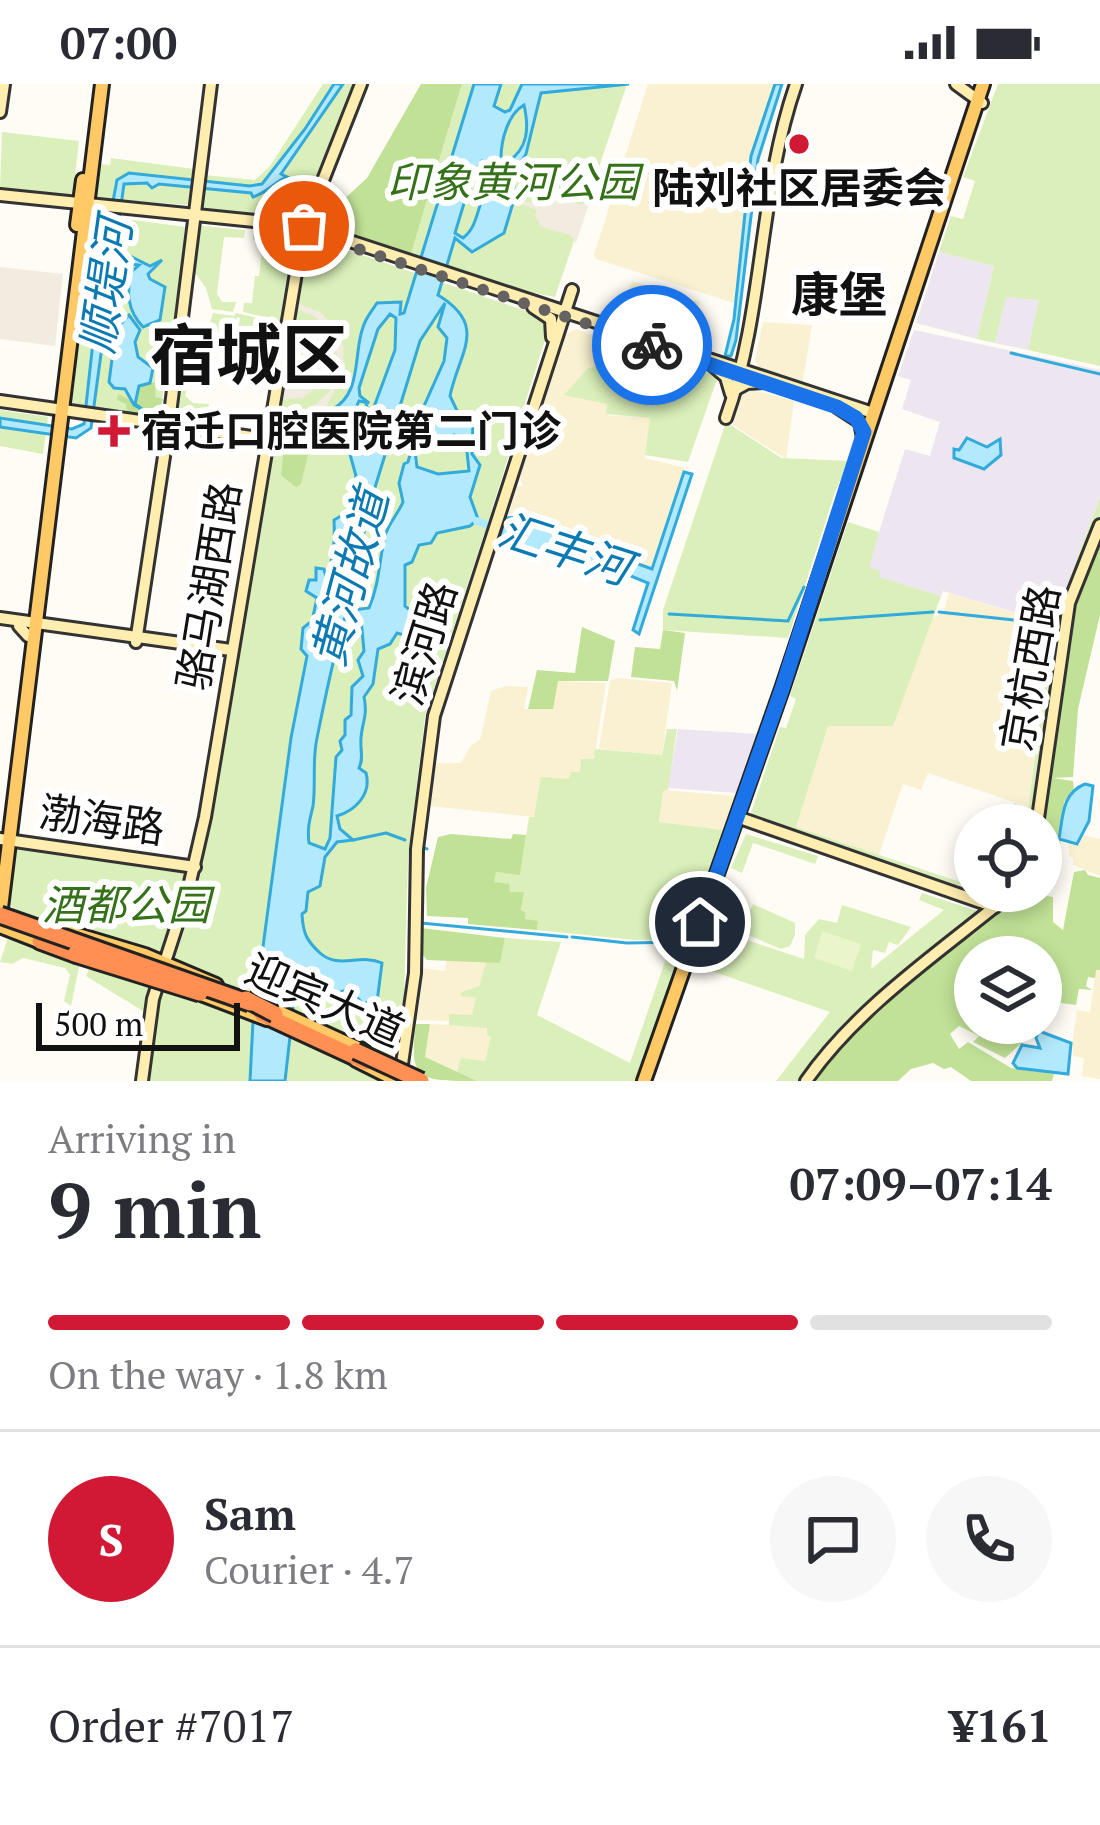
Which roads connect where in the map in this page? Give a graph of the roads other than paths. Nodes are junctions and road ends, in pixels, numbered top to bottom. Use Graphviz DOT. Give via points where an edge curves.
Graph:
graph roads {
  1 [pos="4,84"];
  2 [pos="98,84"];
  3 [pos="210,84"];
  4 [pos="361,84"];
  5 [pos="795,84"];
  6 [pos="956,84"];
  7 [pos="986,84"];
  8 [pos="979,101"];
  9 [pos="0,112"];
  10 [pos="4,198"];
  11 [pos="83,209"];
  12 [pos="191,217"];
  13 [pos="303,229"];
  14 [pos="572,290"];
  15 [pos="517,298"];
  16 [pos="564,314"];
  17 [pos="600,325"];
  18 [pos="744,351"];
  19 [pos="714,363"];
  20 [pos="547,368"];
  21 [pos="740,371"];
  22 [pos="765,379"];
  23 [pos="883,383"];
  24 [pos="734,391"];
  25 [pos="0,404"];
  26 [pos="838,404"];
  27 [pos="61,412"];
  28 [pos="872,416"];
  29 [pos="724,417"];
  30 [pos="167,428"];
  31 [pos="266,441"];
  32 [pos="861,448"];
  33 [pos="1100,525"];
  34 [pos="0,621"];
  35 [pos="32,625"];
  36 [pos="135,640"];
  37 [pos="231,653"];
  38 [pos="1040,804"];
  39 [pos="739,820"];
  40 [pos="5,847"];
  41 [pos="195,867"];
  42 [pos="954,894"];
  43 [pos="988,912"];
  44 [pos="0,914"];
  45 [pos="34,933"];
  46 [pos="0,935"];
  47 [pos="413,956"];
  48 [pos="164,963"];
  49 [pos="163,982"];
  50 [pos="249,1006"];
  51 [pos="275,1014"];
  52 [pos="401,1077"];
  53 [pos="142,1081"];
  54 [pos="648,1081"];
  55 [pos="806,1081"];
  1 -- 9 [label="main road"];
  2 -- 11 [label="main road"];
  3 -- 12 [label="main road"];
  4 -- 13 [label="main road, 骆马湖西路"];
  5 -- 18 [label="main road" via="769,154"];
  6 -- 8 [label="main road"];
  7 -- 8 [label="main road"];
  8 -- 23 [label="main road"];
  8 -- 39 [label="main road"];
  10 -- 11 [label="main road"];
  11 -- 12 [label="main road"];
  11 -- 27 [label="main road"];
  12 -- 13 [label="main road"];
  12 -- 30 [label="main road"];
  13 -- 15 [label="main road"];
  13 -- 31 [label="main road, 骆马湖西路"];
  14 -- 15 [label="main road" via="551,302"];
  14 -- 16 [label="main road, 滨河路"];
  14 -- 17 [label="main road" via="578,311"];
  15 -- 16 [label="main road"];
  15 -- 20 [label="main road" via="551,319"];
  16 -- 17 [label="main road"];
  16 -- 20 [label="main road, 滨河路"];
  17 -- 19 [label="main road"];
  17 -- 20 [label="main road" via="565,328"];
  18 -- 19 [label="main road"];
  18 -- 21 [label="main road"];
  18 -- 22 [label="main road"];
  19 -- 21 [label="main road"];
  19 -- 24 [label="main road"];
  20 -- 47 [label="main road, 滨河路" via="434,716"];
  21 -- 22 [label="main road"];
  21 -- 24 [label="main road"];
  22 -- 24 [label="main road"];
  22 -- 26 [label="main road"];
  23 -- 26 [label="main road" via="868,406"];
  23 -- 28 [label="main road"];
  24 -- 29 [label="main road"];
  25 -- 27 [label="main road"];
  26 -- 28 [label="main road"];
  26 -- 32 [label="main road" via="860,422"];
  27 -- 30 [label="main road"];
  27 -- 35 [label="main road"];
  28 -- 32 [label="main road"];
  30 -- 31 [label="main road"];
  30 -- 36 [label="main road"];
  31 -- 37 [label="main road, 骆马湖西路"];
  32 -- 39 [label="main road"];
  33 -- 38 [label="main road, 京杭西路" via="1069,604"];
  34 -- 35 [label="main road"];
  35 -- 36 [label="main road"];
  35 -- 40 [label="main road"];
  36 -- 37 [label="main road"];
  37 -- 41 [label="main road, 骆马湖西路"];
  39 -- 42 [label="main road"];
  39 -- 54 [label="main road"];
  40 -- 41 [label="main road, 渤海路"];
  40 -- 44 [label="main road"];
  40 -- 45 [label="main road" via="5,907"];
  41 -- 48 [label="main road, 骆马湖西路"];
  43 -- 55 [label="main road" via="866,1013"];
  44 -- 45 [label="main road"];
  44 -- 50 [label="highway, 迎宾大道, bridge"];
  44 -- 51 [label="highway, 迎宾大道, bridge"];
  45 -- 46 [label="main road"];
  45 -- 48 [label="main road"];
  45 -- 49 [label="main road" via="65,953"];
  45 -- 50 [label="highway, bridge" via="75,954"];
  45 -- 51 [label="highway, bridge" via="186,972"];
  47 -- 52 [label="main road, 滨河路"];
  47 -- 52 [label="main road, 滨河路"];
  48 -- 49 [label="main road, 骆马湖西路"];
  48 -- 50 [label="main road"];
  49 -- 50 [label="main road"];
  49 -- 53 [label="main road, 骆马湖西路"];
  50 -- 52 [label="highway, 迎宾大道, bridge"];
  50 -- 52 [label="main road"];
  51 -- 52 [label="highway, 迎宾大道, bridge"];
}
